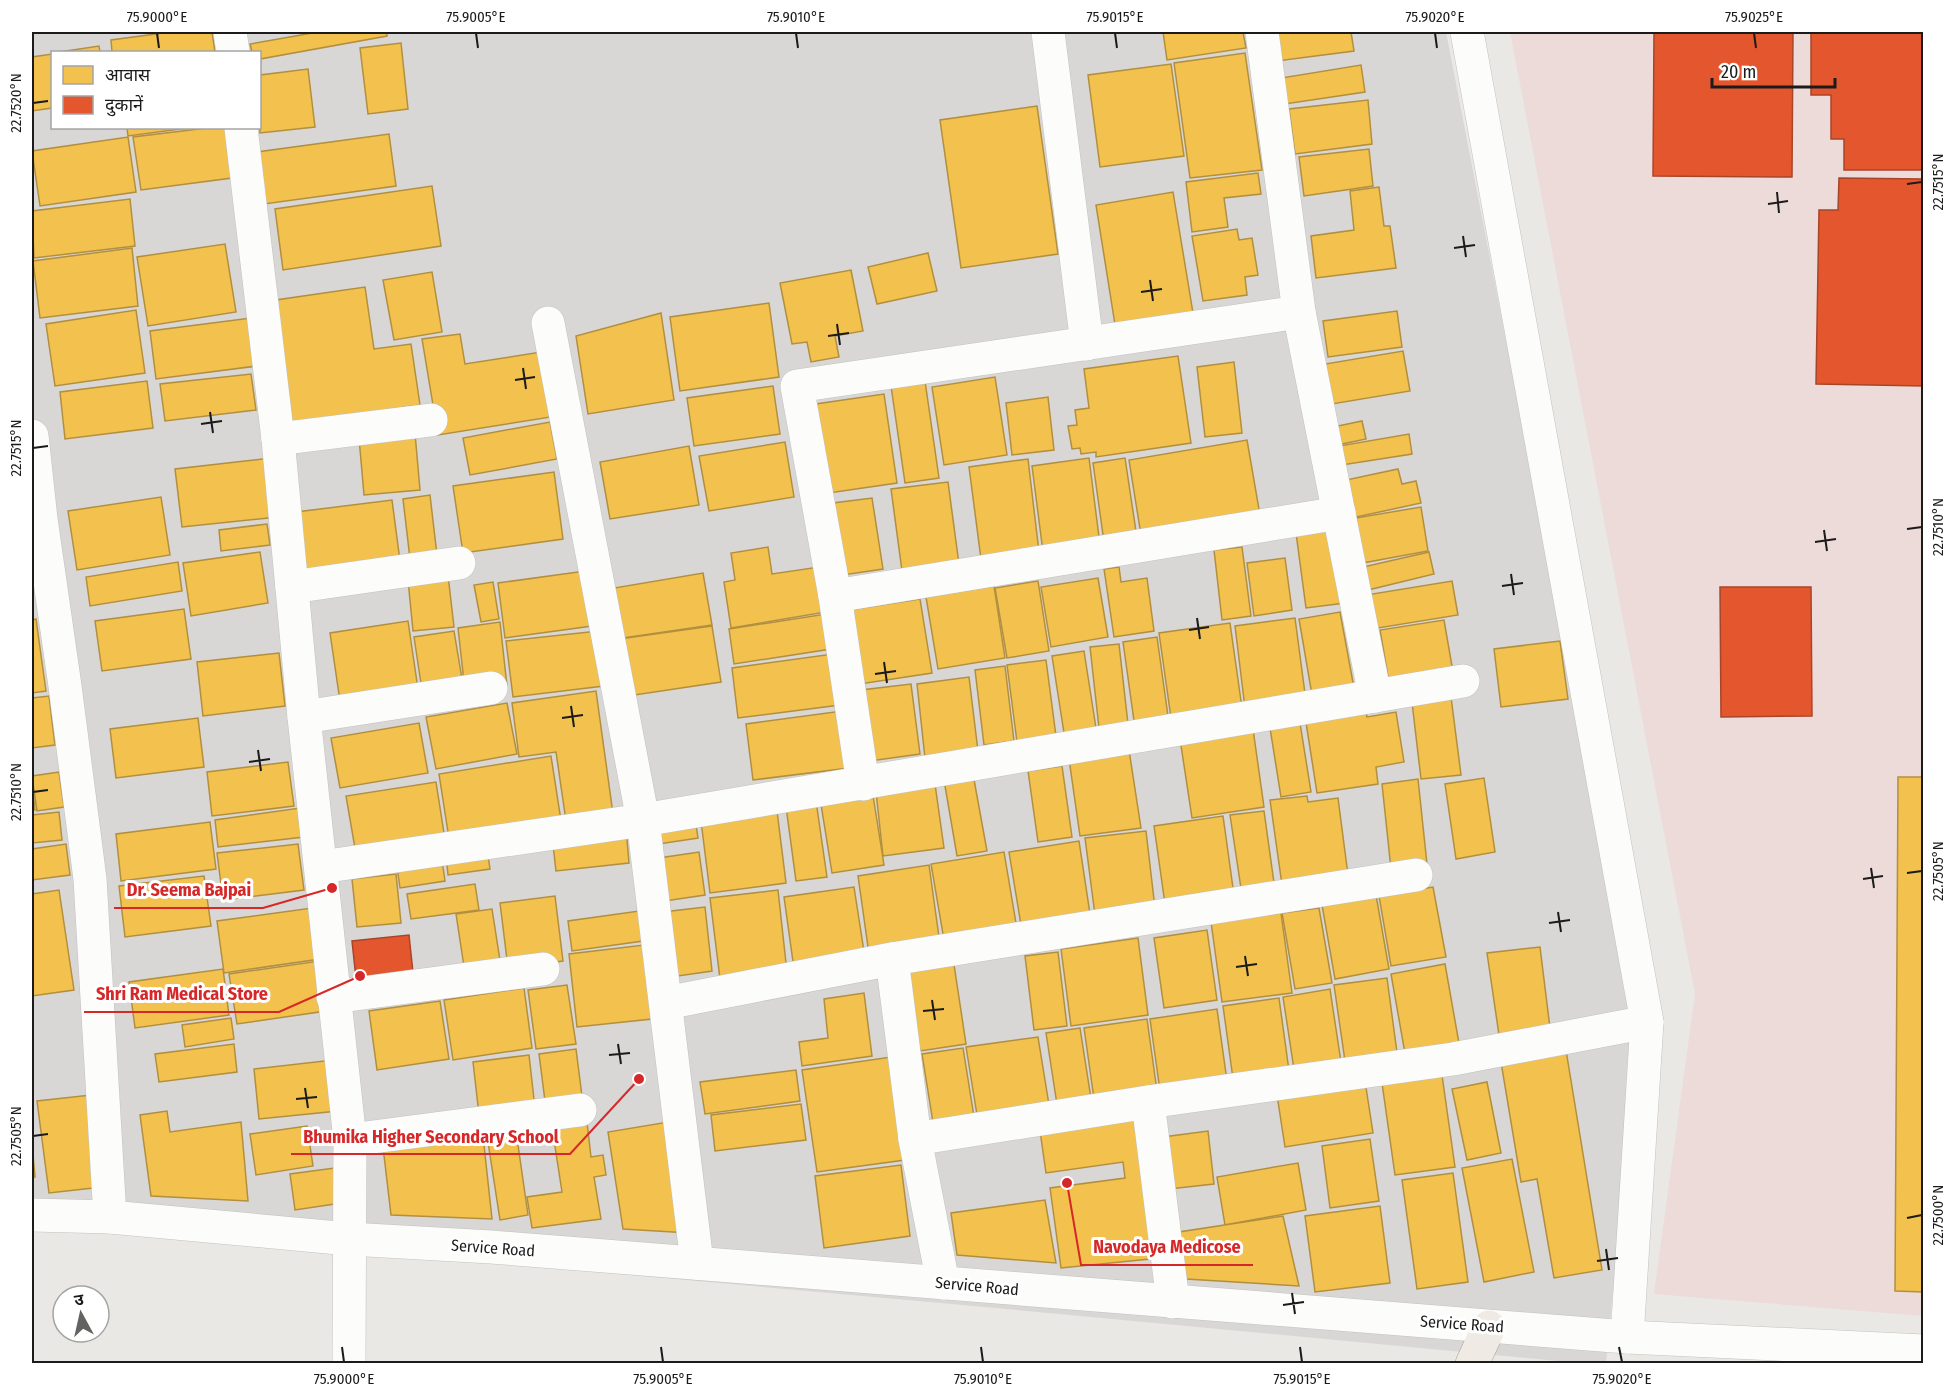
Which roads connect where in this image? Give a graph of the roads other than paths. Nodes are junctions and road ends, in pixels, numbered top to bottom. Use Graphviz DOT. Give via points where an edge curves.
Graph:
graph roads {
  1 [pos="230,32"];
  2 [pos="1048,32"];
  3 [pos="1262,32"];
  4 [pos="1467,32"];
  5 [pos="233,51"];
  6 [pos="242,129"];
  7 [pos="1299,312"];
  8 [pos="548,323"];
  9 [pos="1088,344"];
  10 [pos="431,420"];
  11 [pos="32,436"];
  12 [pos="278,439"];
  13 [pos="1339,513"];
  14 [pos="459,563"];
  15 [pos="292,587"];
  16 [pos="835,596"];
  17 [pos="1463,681"];
  18 [pos="491,688"];
  19 [pos="1375,696"];
  20 [pos="304,717"];
  21 [pos="863,784"];
  22 [pos="643,820"];
  23 [pos="321,867"];
  24 [pos="1416,875"];
  25 [pos="891,959"];
  26 [pos="543,969"];
  27 [pos="333,997"];
  28 [pos="666,1003"];
  29 [pos="1647,1022"];
  30 [pos="1148,1102"];
  31 [pos="580,1110"];
  32 [pos="915,1139"];
  33 [pos="350,1140"];
  34 [pos="32,1215"];
  35 [pos="110,1217"];
  36 [pos="349,1239"];
  37 [pos="696,1263"];
  38 [pos="943,1284"];
  39 [pos="1173,1302"];
  40 [pos="1489,1326"];
  41 [pos="1627,1337"];
  42 [pos="1923,1351"];
  43 [pos="349,1364"];
  44 [pos="1472,1364"];
  1 -- 5 [label="street"];
  2 -- 9 [label="street"];
  3 -- 7 [label="street"];
  4 -- 29 [label="street"];
  6 -- 12 [label="street"];
  7 -- 9 [label="street"];
  7 -- 13 [label="street"];
  8 -- 22 [label="street"];
  9 -- 16 [label="street" via="797,386"];
  10 -- 12 [label="street"];
  11 -- 35 [label="street" via="90,879"];
  12 -- 15 [label="street"];
  13 -- 16 [label="street"];
  13 -- 19 [label="street"];
  14 -- 15 [label="street"];
  15 -- 20 [label="street"];
  16 -- 21 [label="street"];
  17 -- 19 [label="street"];
  18 -- 20 [label="street"];
  19 -- 21 [label="street"];
  20 -- 23 [label="street"];
  21 -- 22 [label="street"];
  22 -- 23 [label="street"];
  22 -- 28 [label="street"];
  23 -- 27 [label="street"];
  24 -- 25 [label="street"];
  25 -- 28 [label="street"];
  25 -- 32 [label="street"];
  26 -- 27 [label="street"];
  27 -- 33 [label="street"];
  28 -- 37 [label="street"];
  29 -- 30 [label="street" via="1453,1059"];
  29 -- 41 [label="street"];
  30 -- 32 [label="street"];
  30 -- 39 [label="street"];
  31 -- 33 [label="street"];
  32 -- 38 [label="street"];
  33 -- 36 [label="street"];
  34 -- 35 [label="street, Service Road"];
  35 -- 36 [label="street, Service Road"];
  36 -- 37 [label="street, Service Road"];
  36 -- 43 [label="street"];
  37 -- 38 [label="street, Service Road"];
  38 -- 39 [label="street, Service Road"];
  39 -- 40 [label="street, Service Road"];
  40 -- 41 [label="street, Service Road"];
  40 -- 44 [label="main road"];
  41 -- 42 [label="street, Service Road"];
}
